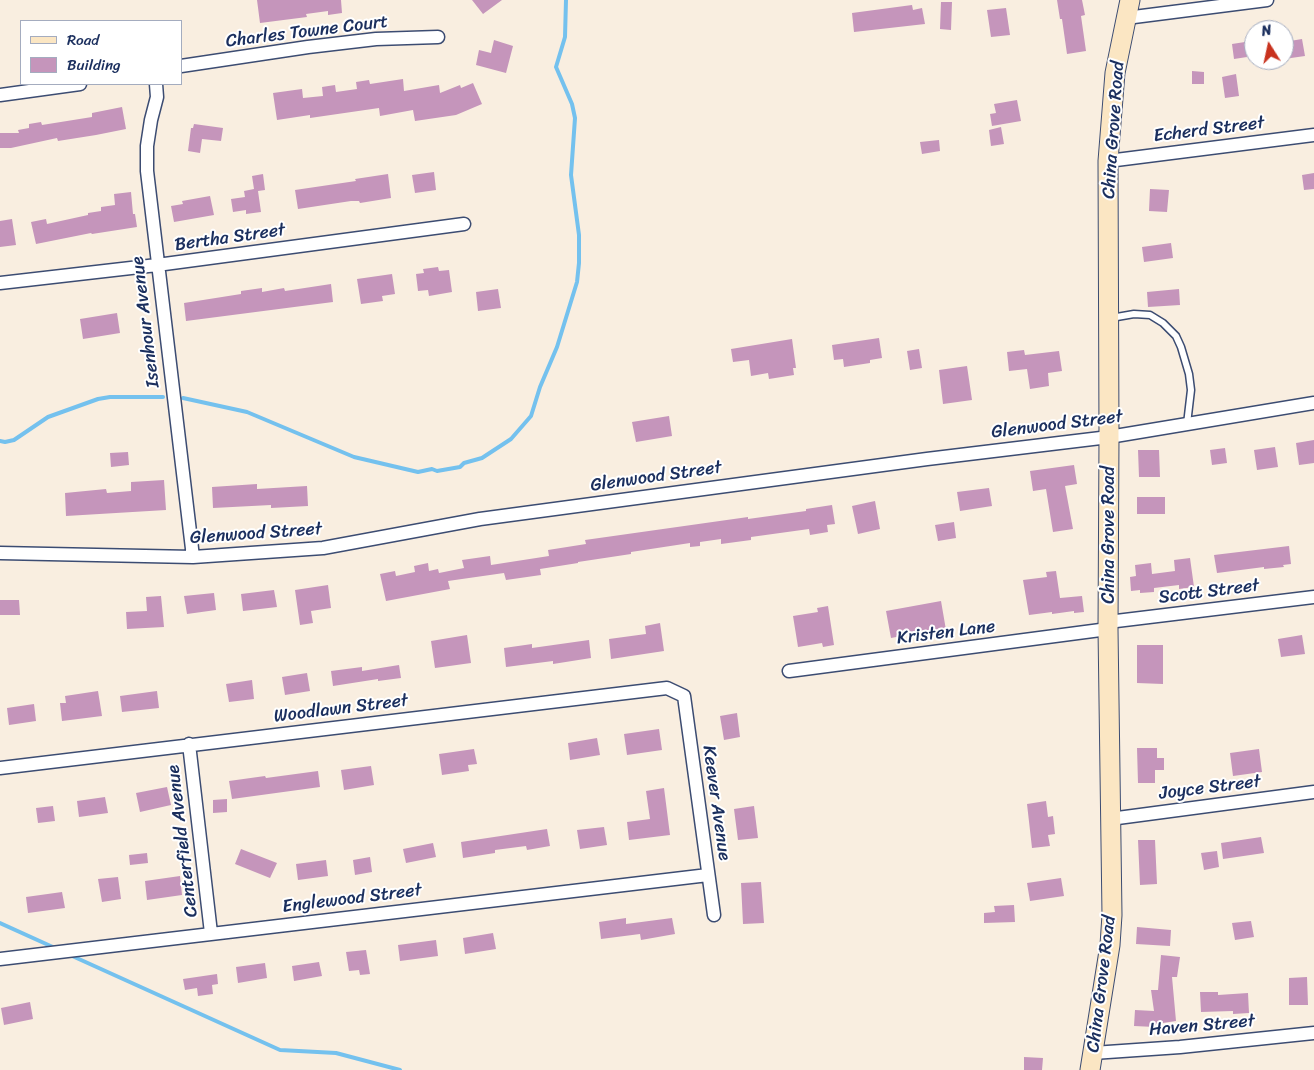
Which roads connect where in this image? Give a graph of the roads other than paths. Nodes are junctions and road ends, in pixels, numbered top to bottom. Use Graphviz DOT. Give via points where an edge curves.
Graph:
graph roads {
  1 [pos="1267,0"];
  2 [pos="1128,9"];
  3 [pos="438,37"];
  4 [pos="182,66"];
  5 [pos="73,85"];
  6 [pos="156,85"];
  7 [pos="0,95"];
  8 [pos="1314,135"];
  9 [pos="1108,160"];
  10 [pos="464,224"];
  11 [pos="157,265"];
  12 [pos="0,284"];
  13 [pos="1108,318"];
  14 [pos="1314,403"];
  15 [pos="1187,424"];
  16 [pos="1109,436"];
  17 [pos="0,553"];
  18 [pos="193,557"];
  19 [pos="1314,597"];
  20 [pos="1108,626"];
  21 [pos="789,671"];
  22 [pos="684,696"];
  23 [pos="188,744"];
  24 [pos="0,768"];
  25 [pos="1314,792"];
  26 [pos="1110,819"];
  27 [pos="708,875"];
  28 [pos="714,914"];
  29 [pos="211,933"];
  30 [pos="0,959"];
  31 [pos="1314,1033"];
  32 [pos="1092,1062"];
  1 -- 2 [label="street"];
  2 -- 9 [label="street, China Grove Road" via="1116,73"];
  3 -- 4 [label="street, Charles Towne Court" via="376,39"];
  5 -- 7 [label="street"];
  6 -- 11 [label="street, Isenhour Avenue" via="157,97 147,146 147,171"];
  8 -- 9 [label="street, Echerd Street"];
  9 -- 13 [label="street, China Grove Road"];
  10 -- 11 [label="street, Bertha Street"];
  11 -- 12 [label="street, Bertha Street"];
  11 -- 18 [label="street, Isenhour Avenue"];
  13 -- 15 [label="lane" via="1150,315 1176,336 1191,390"];
  13 -- 16 [label="street, China Grove Road"];
  14 -- 15 [label="street, Glenwood Street"];
  15 -- 16 [label="street, Glenwood Street"];
  16 -- 18 [label="street, Glenwood Street" via="480,519 323,548"];
  16 -- 20 [label="street, China Grove Road"];
  17 -- 18 [label="street, Glenwood Street"];
  19 -- 20 [label="street, Scott Street"];
  20 -- 21 [label="street, Kristen Lane"];
  20 -- 26 [label="street, China Grove Road"];
  22 -- 23 [label="street, Woodlawn Street" via="667,688"];
  22 -- 27 [label="street, Keever Avenue"];
  23 -- 24 [label="street, Woodlawn Street"];
  23 -- 29 [label="street, Centerfield Avenue"];
  25 -- 26 [label="street, Joyce Street"];
  26 -- 32 [label="street, China Grove Road" via="1112,923"];
  27 -- 28 [label="street, Keever Avenue"];
  27 -- 29 [label="street, Englewood Street"];
  29 -- 30 [label="street, Englewood Street"];
  31 -- 32 [label="street, Haven Street" via="1180,1047"];
}
